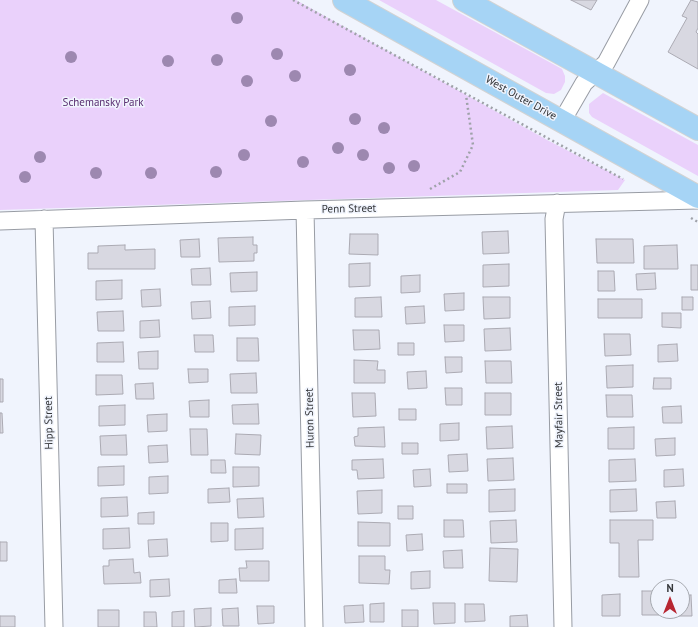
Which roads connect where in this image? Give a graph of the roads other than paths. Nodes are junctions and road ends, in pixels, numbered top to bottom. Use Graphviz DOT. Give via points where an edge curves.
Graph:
graph roads {
  1 [pos="344,0"];
  2 [pos="464,0"];
  3 [pos="640,0"];
  4 [pos="596,72"];
  5 [pos="562,121"];
  6 [pos="698,130"];
  7 [pos="698,197"];
  8 [pos="698,200"];
  9 [pos="557,203"];
  10 [pos="305,210"];
  11 [pos="44,220"];
  12 [pos="0,221"];
  13 [pos="54,627"];
  14 [pos="314,627"];
  15 [pos="562,627"];
  1 -- 5 [label="main road, West Outer Drive"];
  2 -- 4 [label="main road"];
  3 -- 4 [label="street" via="606,63"];
  4 -- 5 [label="street" via="584,83"];
  4 -- 6 [label="main road"];
  5 -- 7 [label="main road, West Outer Drive"];
  8 -- 9 [label="street, Penn Street"];
  9 -- 10 [label="street, Penn Street"];
  9 -- 15 [label="street, Mayfair Street" via="554,220"];
  10 -- 11 [label="street, Penn Street"];
  10 -- 14 [label="street, Huron Street"];
  11 -- 12 [label="street, Penn Street"];
  11 -- 13 [label="street, Hipp Street"];
}
